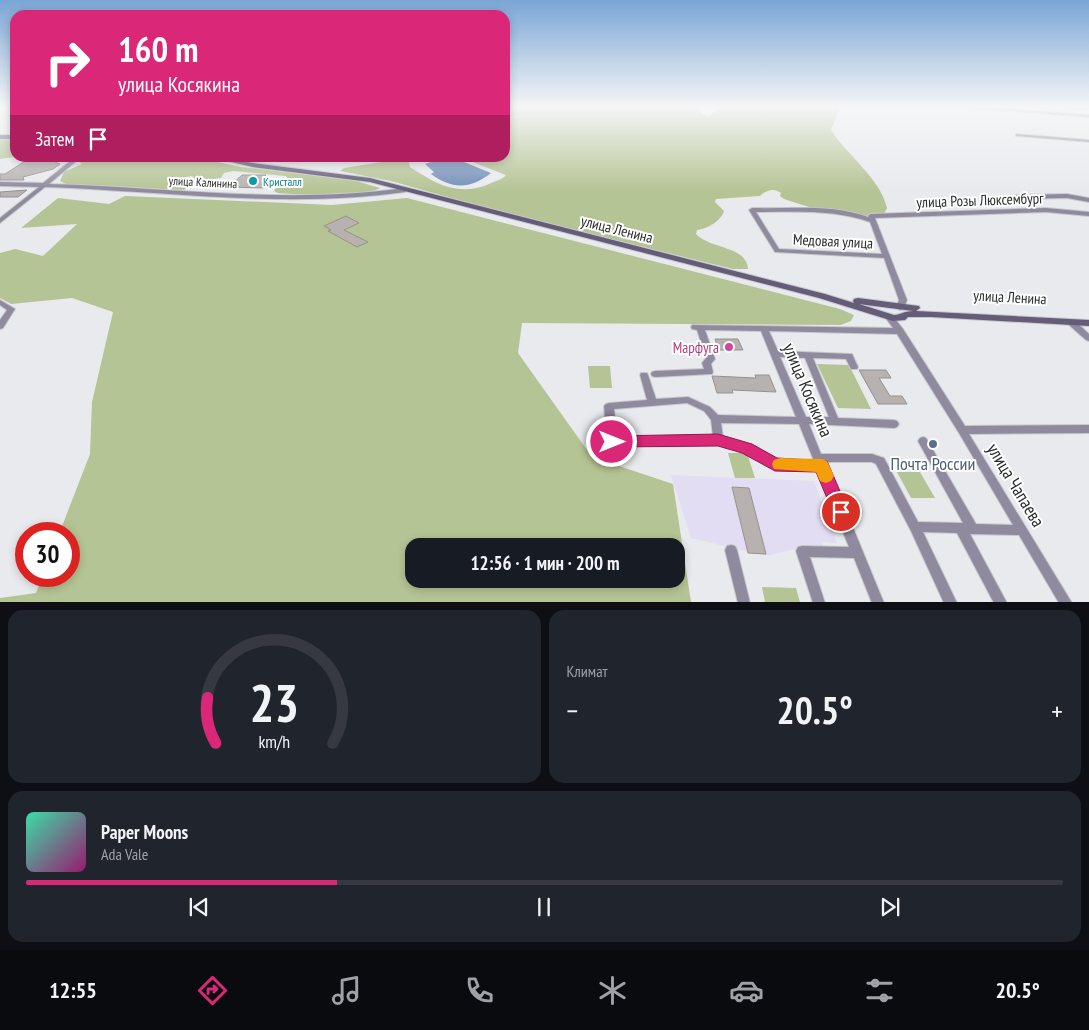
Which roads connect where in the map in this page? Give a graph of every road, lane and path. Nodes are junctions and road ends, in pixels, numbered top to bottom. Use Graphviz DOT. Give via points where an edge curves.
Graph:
graph roads {
  1 [pos="1019,135"];
  2 [pos="1089,141"];
  3 [pos="72,162"];
  4 [pos="239,162"];
  5 [pos="0,184"];
  6 [pos="43,185"];
  7 [pos="405,190"];
  8 [pos="1016,197"];
  9 [pos="1089,200"];
  10 [pos="1089,214"];
  11 [pos="872,219"];
  12 [pos="0,221"];
  13 [pos="776,250"];
  14 [pos="887,256"];
  15 [pos="0,302"];
  16 [pos="883,312"];
  17 [pos="902,313"];
  18 [pos="1089,316"];
  19 [pos="1072,322"];
  20 [pos="1089,323"];
  21 [pos="0,326"];
  22 [pos="764,328"];
  23 [pos="901,333"];
  24 [pos="1089,338"];
  25 [pos="775,354"];
  26 [pos="808,355"];
  27 [pos="854,366"];
  28 [pos="656,374"];
  29 [pos="644,375"];
  30 [pos="653,403"];
  31 [pos="716,419"];
  32 [pos="803,420"];
  33 [pos="835,422"];
  34 [pos="894,424"];
  35 [pos="1089,429"];
  36 [pos="962,430"];
  37 [pos="718,440"];
  38 [pos="923,441"];
  39 [pos="820,462"];
  40 [pos="915,527"];
  41 [pos="966,529"];
  42 [pos="1022,530"];
  43 [pos="731,550"];
  44 [pos="858,552"];
  45 [pos="744,602"];
  46 [pos="819,602"];
  47 [pos="878,602"];
  48 [pos="951,602"];
  49 [pos="1001,602"];
  50 [pos="1066,602"];
  1 -- 2 [label="street"];
  3 -- 6 [label="street"];
  4 -- 7 [label="main road, улица Ленина" via="356,177"];
  5 -- 6 [label="street, улица Калинина"];
  6 -- 7 [label="street, улица Калинина" via="283,198"];
  6 -- 12 [label="street"];
  7 -- 16 [label="main road, улица Ленина"];
  8 -- 9 [label="street" via="1066,196"];
  10 -- 11 [label="street, улица Розы Люксембург" via="1046,210"];
  11 -- 13 [label="street, улица Розы Люксембург" via="837,213 752,210"];
  11 -- 14 [label="street"];
  13 -- 14 [label="street, Медовая улица"];
  14 -- 17 [label="street" via="903,300"];
  15 -- 21 [label="street" via="11,309"];
  16 -- 17 [label="main road, улица Ленина"];
  16 -- 17 [label="main road, улица Ленина" via="889,303"];
  16 -- 23 [label="street"];
  17 -- 18 [label="main road, улица Ленина"];
  17 -- 19 [label="main road, улица Ленина"];
  17 -- 23 [label="street"];
  19 -- 20 [label="main road, улица Ленина"];
  19 -- 24 [label="street"];
  22 -- 23 [label="street, улица Косякина"];
  22 -- 25 [label="street, улица Косякина"];
  22 -- 28 [label="street, улица Косякина" via="698,327 711,359 706,363 709,372"];
  23 -- 36 [label="street, улица Чапаева"];
  25 -- 26 [label="street"];
  25 -- 32 [label="street, улица Косякина"];
  26 -- 27 [label="street" via="849,356"];
  26 -- 33 [label="street"];
  29 -- 30 [label="street"];
  30 -- 31 [label="street" via="688,400 706,409"];
  30 -- 37 [label="street" via="609,406 612,442"];
  31 -- 32 [label="street"];
  31 -- 37 [label="street"];
  32 -- 33 [label="street"];
  32 -- 39 [label="street, улица Косякина"];
  33 -- 34 [label="street"];
  35 -- 36 [label="street"];
  36 -- 42 [label="street, улица Чапаева"];
  37 -- 39 [label="street" via="746,448 775,464"];
  38 -- 41 [label="street"];
  39 -- 40 [label="street" via="872,458 880,461"];
  39 -- 44 [label="street, улица Косякина"];
  40 -- 41 [label="street"];
  40 -- 48 [label="street"];
  41 -- 42 [label="street"];
  41 -- 49 [label="street"];
  42 -- 50 [label="street, улица Чапаева"];
  43 -- 45 [label="street"];
  44 -- 46 [label="street" via="802,551"];
  44 -- 47 [label="street, улица Косякина"];
}
